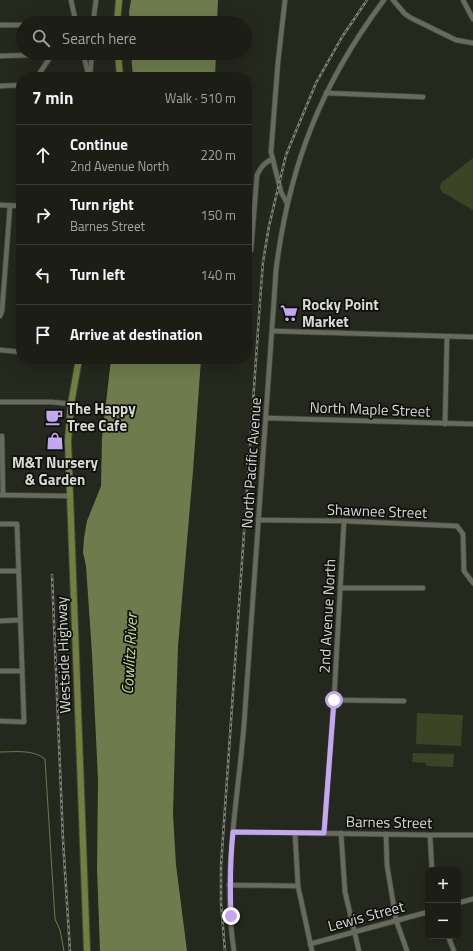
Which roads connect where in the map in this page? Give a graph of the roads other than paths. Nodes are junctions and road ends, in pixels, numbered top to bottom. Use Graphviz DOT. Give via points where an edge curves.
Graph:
graph roads {
  1 [pos="71,0"];
  2 [pos="96,0"];
  3 [pos="119,0"];
  4 [pos="286,0"];
  5 [pos="384,0"];
  6 [pos="393,0"];
  7 [pos="463,0"];
  8 [pos="74,16"];
  9 [pos="94,16"];
  10 [pos="118,16"];
  11 [pos="473,19"];
  12 [pos="0,25"];
  13 [pos="16,26"];
  14 [pos="473,43"];
  15 [pos="16,55"];
  16 [pos="0,56"];
  17 [pos="48,60"];
  18 [pos="85,60"];
  19 [pos="91,60"];
  20 [pos="119,60"];
  21 [pos="40,72"];
  22 [pos="88,72"];
  23 [pos="90,72"];
  24 [pos="120,72"];
  25 [pos="16,85"];
  26 [pos="0,86"];
  27 [pos="326,93"];
  28 [pos="422,97"];
  29 [pos="272,160"];
  30 [pos="287,203"];
  31 [pos="0,206"];
  32 [pos="10,206"];
  33 [pos="16,206"];
  34 [pos="252,238"];
  35 [pos="0,316"];
  36 [pos="272,331"];
  37 [pos="447,337"];
  38 [pos="473,337"];
  39 [pos="0,350"];
  40 [pos="16,352"];
  41 [pos="78,364"];
  42 [pos="0,402"];
  43 [pos="71,404"];
  44 [pos="266,418"];
  45 [pos="445,424"];
  46 [pos="473,424"];
  47 [pos="2,436"];
  48 [pos="1,495"];
  49 [pos="69,496"];
  50 [pos="258,520"];
  51 [pos="344,521"];
  52 [pos="0,524"];
  53 [pos="1,571"];
  54 [pos="18,571"];
  55 [pos="473,584"];
  56 [pos="340,588"];
  57 [pos="423,588"];
  58 [pos="20,620"];
  59 [pos="0,621"];
  60 [pos="1,671"];
  61 [pos="21,671"];
  62 [pos="334,700"];
  63 [pos="404,701"];
  64 [pos="0,721"];
  65 [pos="233,832"];
  66 [pos="295,833"];
  67 [pos="324,833"];
  68 [pos="341,833"];
  69 [pos="386,834"];
  70 [pos="430,835"];
  71 [pos="473,835"];
  72 [pos="432,867"];
  73 [pos="230,885"];
  74 [pos="298,886"];
  75 [pos="473,899"];
  76 [pos="461,903"];
  77 [pos="425,913"];
  78 [pos="396,920"];
  79 [pos="354,931"];
  80 [pos="449,939"];
  81 [pos="310,944"];
  82 [pos="87,951"];
  83 [pos="234,951"];
  84 [pos="312,951"];
  85 [pos="359,951"];
  86 [pos="407,951"];
  87 [pos="454,951"];
  1 -- 8 [label="street"];
  2 -- 9 [label="street"];
  3 -- 10 [label="main road"];
  4 -- 29 [label="street" via="275,98"];
  5 -- 27 [label="street, North Pacific Avenue" via="350,49"];
  6 -- 14 [label="street" via="411,18 456,40"];
  7 -- 11 [label="street"];
  12 -- 13 [label="street"];
  15 -- 16 [label="street"];
  17 -- 21 [label="street"];
  18 -- 22 [label="street"];
  19 -- 23 [label="street"];
  20 -- 24 [label="main road"];
  25 -- 26 [label="street"];
  27 -- 28 [label="street"];
  27 -- 30 [label="street, North Pacific Avenue" via="304,144"];
  29 -- 30 [label="street" via="281,192"];
  29 -- 34 [label="street" via="264,163 257,175"];
  30 -- 36 [label="street, North Pacific Avenue" via="276,270"];
  31 -- 32 [label="street"];
  32 -- 33 [label="street"];
  32 -- 35 [label="street"];
  36 -- 37 [label="street"];
  36 -- 44 [label="street, North Pacific Avenue"];
  37 -- 38 [label="street"];
  37 -- 45 [label="street"];
  39 -- 40 [label="street"];
  41 -- 43 [label="main road, Westside Highway"];
  42 -- 43 [label="street"];
  43 -- 49 [label="main road, Westside Highway" via="68,441"];
  44 -- 45 [label="street, North Maple Street"];
  44 -- 50 [label="street, North Pacific Avenue"];
  45 -- 46 [label="street, North Maple Street"];
  47 -- 48 [label="street"];
  48 -- 49 [label="street"];
  49 -- 82 [label="main road, Westside Highway"];
  50 -- 51 [label="street, Shawnee Street"];
  50 -- 65 [label="street, North Pacific Avenue" via="241,764"];
  51 -- 55 [label="street, Shawnee Street" via="457,526 463,534 464,571"];
  51 -- 56 [label="street, 2nd Avenue North"];
  52 -- 54 [label="street" via="17,524"];
  53 -- 54 [label="street"];
  54 -- 58 [label="street"];
  56 -- 57 [label="street"];
  56 -- 62 [label="street, 2nd Avenue North"];
  58 -- 59 [label="street"];
  58 -- 61 [label="street"];
  60 -- 61 [label="street"];
  61 -- 64 [label="street" via="24,722"];
  62 -- 63 [label="street"];
  62 -- 67 [label="street, 2nd Avenue North"];
  65 -- 66 [label="street, Barnes Street"];
  65 -- 73 [label="street, North Pacific Avenue"];
  66 -- 67 [label="street, Barnes Street"];
  66 -- 74 [label="street"];
  67 -- 68 [label="street, Barnes Street"];
  68 -- 69 [label="street, Barnes Street"];
  68 -- 79 [label="street" via="345,892"];
  69 -- 70 [label="street, Barnes Street"];
  69 -- 78 [label="street" via="386,865"];
  70 -- 71 [label="street, Barnes Street"];
  70 -- 72 [label="street"];
  73 -- 74 [label="street"];
  73 -- 83 [label="street, North Pacific Avenue"];
  74 -- 81 [label="street"];
  75 -- 76 [label="street"];
  77 -- 78 [label="street, Lewis Street"];
  78 -- 79 [label="street, Lewis Street"];
  78 -- 86 [label="street"];
  79 -- 81 [label="street, Lewis Street"];
  79 -- 85 [label="street"];
  80 -- 87 [label="street"];
  81 -- 84 [label="street"];
}
